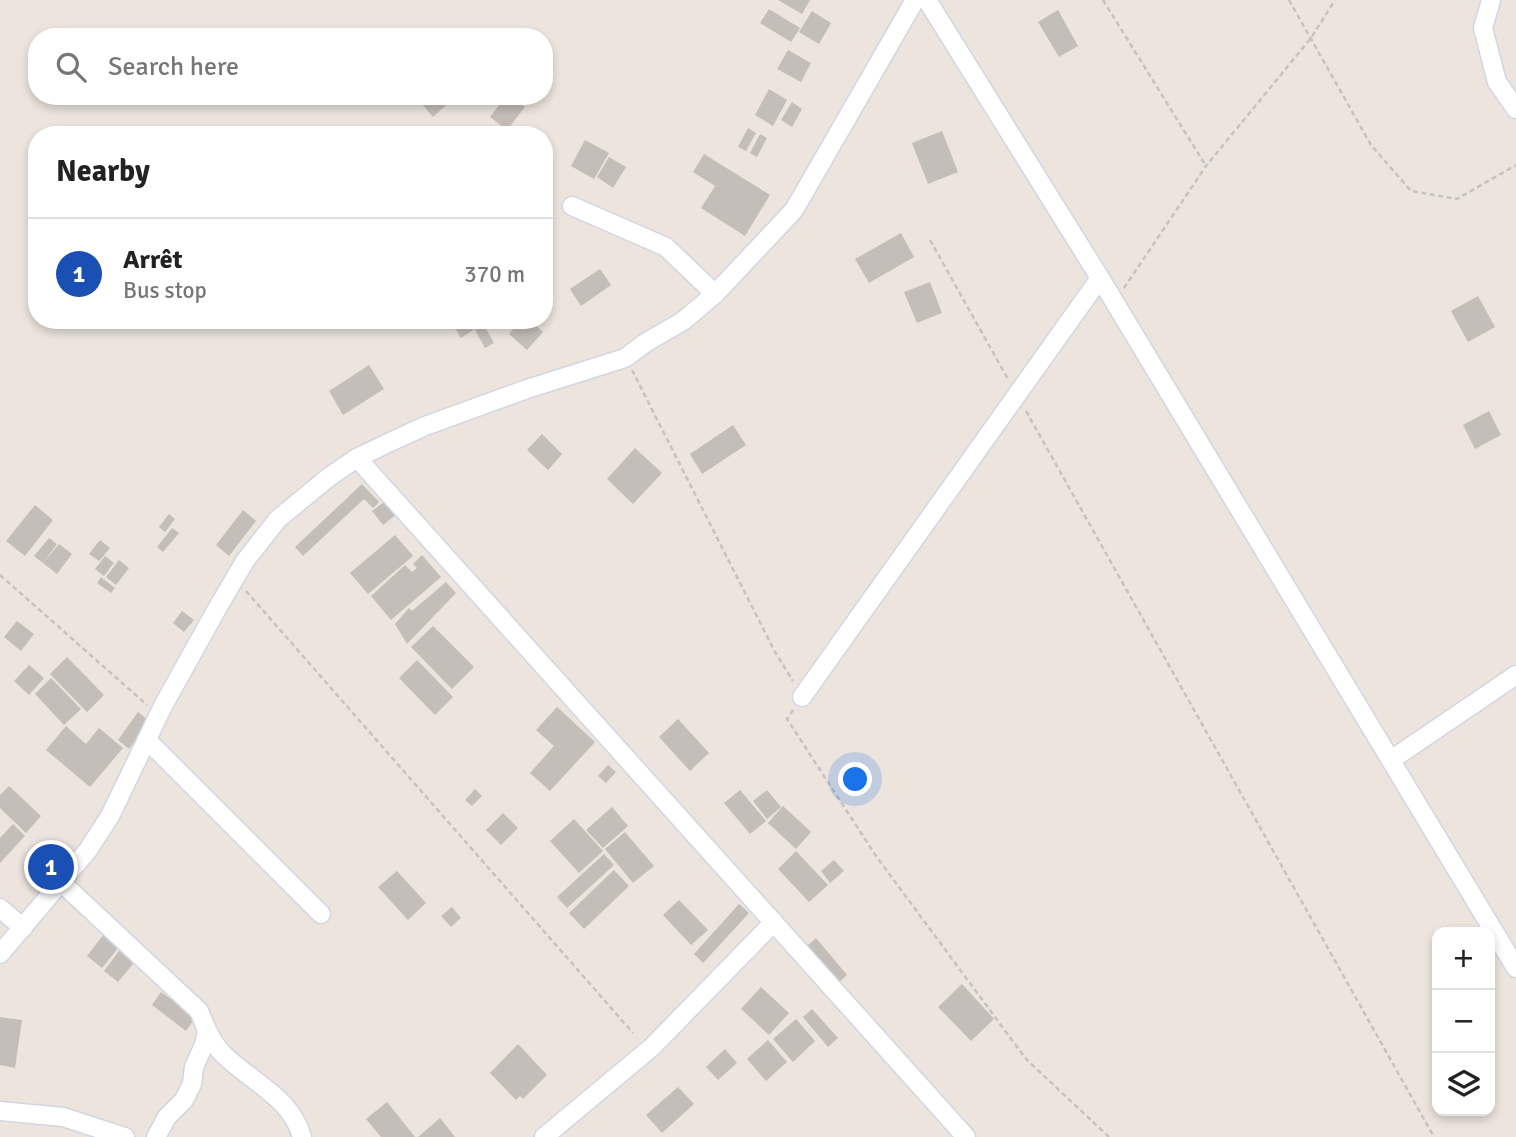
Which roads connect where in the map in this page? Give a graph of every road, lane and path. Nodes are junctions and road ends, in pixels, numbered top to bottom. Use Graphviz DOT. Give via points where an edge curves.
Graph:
graph roads {
  1 [pos="915,0"];
  2 [pos="927,0"];
  3 [pos="1103,0"];
  4 [pos="1289,0"];
  5 [pos="1335,0"];
  6 [pos="1491,0"];
  7 [pos="1311,38"];
  8 [pos="1516,109"];
  9 [pos="1516,165"];
  10 [pos="1206,166"];
  11 [pos="572,205"];
  12 [pos="930,240"];
  13 [pos="1100,278"];
  14 [pos="715,293"];
  15 [pos="1115,302"];
  16 [pos="625,358"];
  17 [pos="1017,395"];
  18 [pos="358,458"];
  19 [pos="0,575"];
  20 [pos="235,578"];
  21 [pos="1516,675"];
  22 [pos="802,697"];
  23 [pos="159,715"];
  24 [pos="146,740"];
  25 [pos="1391,760"];
  26 [pos="62,883"];
  27 [pos="0,908"];
  28 [pos="321,914"];
  29 [pos="774,922"];
  30 [pos="23,928"];
  31 [pos="0,954"];
  32 [pos="1516,968"];
  33 [pos="207,1030"];
  34 [pos="633,1033"];
  35 [pos="0,1111"];
  36 [pos="125,1137"];
  37 [pos="156,1137"];
  38 [pos="302,1137"];
  39 [pos="544,1137"];
  40 [pos="966,1137"];
  41 [pos="1110,1137"];
  42 [pos="1434,1137"];
  1 -- 14 [label="street" via="794,210"];
  2 -- 13 [label="street"];
  3 -- 10 [label="path"];
  4 -- 7 [label="path"];
  5 -- 7 [label="path"];
  6 -- 8 [label="street" via="1483,28 1497,82"];
  7 -- 9 [label="path" via="1371,145 1411,191 1457,199"];
  7 -- 10 [label="path"];
  10 -- 15 [label="path"];
  11 -- 14 [label="street" via="666,247"];
  12 -- 17 [label="path"];
  13 -- 15 [label="street"];
  13 -- 17 [label="street"];
  14 -- 16 [label="street" via="683,321"];
  15 -- 25 [label="street"];
  16 -- 18 [label="street" via="425,426"];
  16 -- 22 [label="path"];
  17 -- 22 [label="street"];
  17 -- 42 [label="path"];
  18 -- 20 [label="street" via="278,519"];
  18 -- 29 [label="street"];
  19 -- 23 [label="path"];
  20 -- 23 [label="street"];
  20 -- 34 [label="path"];
  21 -- 25 [label="street"];
  22 -- 41 [label="path" via="787,719 876,856 1026,1059"];
  23 -- 24 [label="street"];
  24 -- 26 [label="street" via="110,816"];
  24 -- 28 [label="street"];
  25 -- 32 [label="street"];
  26 -- 30 [label="street"];
  26 -- 33 [label="street" via="199,1011"];
  27 -- 30 [label="street"];
  29 -- 39 [label="street" via="652,1047"];
  29 -- 40 [label="street"];
  30 -- 31 [label="street"];
  33 -- 37 [label="street" via="192,1084"];
  33 -- 38 [label="street" via="223,1054 274,1093 298,1123"];
  35 -- 36 [label="street" via="63,1117"];
}
